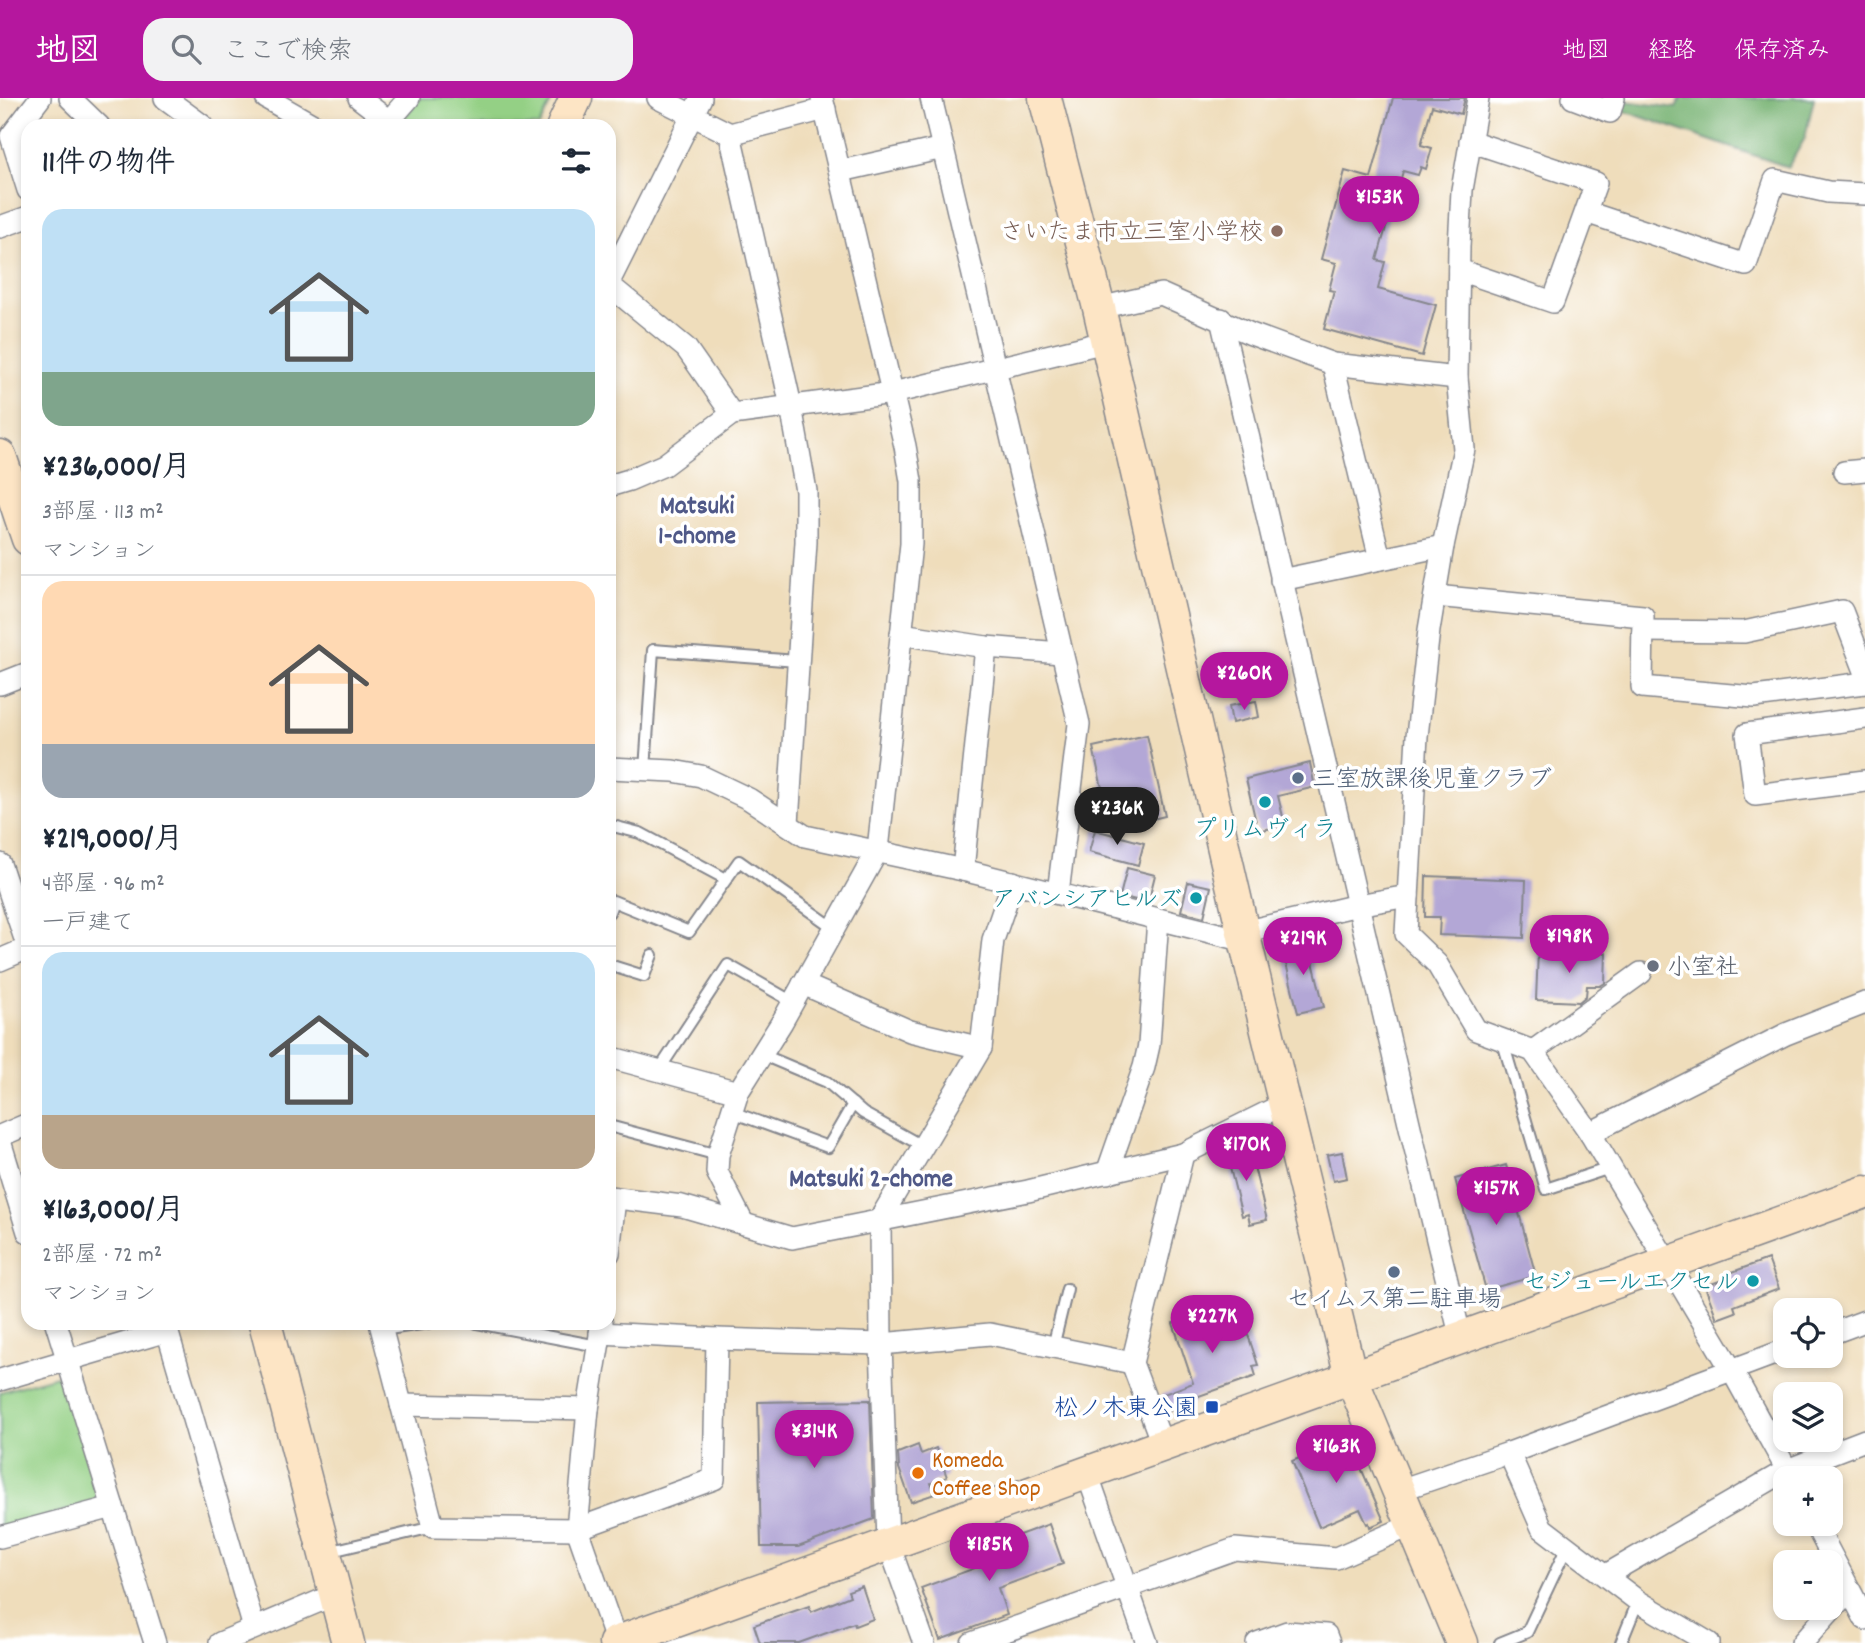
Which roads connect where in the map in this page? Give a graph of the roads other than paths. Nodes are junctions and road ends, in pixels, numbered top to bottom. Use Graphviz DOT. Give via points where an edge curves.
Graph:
graph roads {
  1 [pos="40,98"];
  2 [pos="70,98"];
  3 [pos="165,98"];
  4 [pos="267,98"];
  5 [pos="359,98"];
  6 [pos="409,98"];
  7 [pos="576,98"];
  8 [pos="658,98"];
  9 [pos="932,98"];
  10 [pos="1045,98"];
  11 [pos="1478,98"];
  12 [pos="1573,98"];
  13 [pos="1614,98"];
  14 [pos="823,104"];
  15 [pos="696,107"];
  16 [pos="24,119"];
  17 [pos="92,119"];
  18 [pos="194,119"];
  19 [pos="303,119"];
  20 [pos="386,119"];
  21 [pos="391,119"];
  22 [pos="566,119"];
  23 [pos="21,123"];
  24 [pos="730,134"];
  25 [pos="1470,141"];
  26 [pos="943,148"];
  27 [pos="21,168"];
  28 [pos="841,171"];
  29 [pos="1865,194"];
  30 [pos="1586,212"];
  31 [pos="21,220"];
  32 [pos="0,227"];
  33 [pos="616,270"];
  34 [pos="1459,270"];
  35 [pos="616,290"];
  36 [pos="1099,309"];
  37 [pos="1221,319"];
  38 [pos="1105,342"];
  39 [pos="1333,364"];
  40 [pos="995,369"];
  41 [pos="1457,378"];
  42 [pos="893,393"];
  43 [pos="791,406"];
  44 [pos="732,414"];
  45 [pos="3,475"];
  46 [pos="616,484"];
  47 [pos="21,521"];
  48 [pos="1443,546"];
  49 [pos="1380,559"];
  50 [pos="1281,580"];
  51 [pos="1435,596"];
  52 [pos="1643,631"];
  53 [pos="901,634"];
  54 [pos="986,647"];
  55 [pos="1061,653"];
  56 [pos="797,661"];
  57 [pos="1865,671"];
  58 [pos="21,676"];
  59 [pos="1865,683"];
  60 [pos="0,684"];
  61 [pos="1865,718"];
  62 [pos="616,768"];
  63 [pos="645,770"];
  64 [pos="1865,781"];
  65 [pos="788,823"];
  66 [pos="616,827"];
  67 [pos="878,850"];
  68 [pos="0,864"];
  69 [pos="963,870"];
  70 [pos="726,879"];
  71 [pos="1013,882"];
  72 [pos="1058,893"];
  73 [pos="1408,897"];
  74 [pos="616,902"];
  75 [pos="1358,905"];
  76 [pos="1158,919"];
  77 [pos="21,927"];
  78 [pos="834,928"];
  79 [pos="1245,936"];
  80 [pos="21,951"];
  81 [pos="652,955"];
  82 [pos="0,960"];
  83 [pos="616,967"];
  84 [pos="1641,973"];
  85 [pos="798,993"];
  86 [pos="1865,1003"];
  87 [pos="1502,1039"];
  88 [pos="981,1048"];
  89 [pos="1533,1051"];
  90 [pos="763,1055"];
  91 [pos="616,1059"];
  92 [pos="659,1070"];
  93 [pos="735,1102"];
  94 [pos="853,1104"];
  95 [pos="1284,1104"];
  96 [pos="21,1128"];
  97 [pos="616,1128"];
  98 [pos="1590,1133"];
  99 [pos="0,1138"];
  100 [pos="924,1147"];
  101 [pos="1182,1154"];
  102 [pos="718,1155"];
  103 [pos="1610,1168"];
  104 [pos="1107,1173"];
  105 [pos="1865,1192"];
  106 [pos="616,1198"];
  107 [pos="21,1208"];
  108 [pos="880,1219"];
  109 [pos="743,1223"];
  110 [pos="1667,1263"];
  111 [pos="1067,1289"];
  112 [pos="1865,1321"];
  113 [pos="1843,1329"];
  114 [pos="58,1330"];
  115 [pos="157,1330"];
  116 [pos="167,1330"];
  117 [pos="267,1330"];
  118 [pos="382,1330"];
  119 [pos="555,1330"];
  120 [pos="600,1334"];
  121 [pos="717,1339"];
  122 [pos="1461,1339"];
  123 [pos="881,1344"];
  124 [pos="1053,1347"];
  125 [pos="1773,1354"];
  126 [pos="68,1360"];
  127 [pos="1132,1363"];
  128 [pos="1731,1370"];
  129 [pos="1352,1377"];
  130 [pos="0,1380"];
  131 [pos="401,1405"];
  132 [pos="588,1409"];
  133 [pos="1865,1440"];
  134 [pos="1163,1446"];
  135 [pos="1509,1453"];
  136 [pos="1784,1466"];
  137 [pos="1809,1466"];
  138 [pos="1087,1473"];
  139 [pos="1773,1484"];
  140 [pos="1400,1490"];
  141 [pos="113,1507"];
  142 [pos="1414,1524"];
  143 [pos="433,1527"];
  144 [pos="577,1528"];
  145 [pos="0,1536"];
  146 [pos="1821,1536"];
  147 [pos="888,1542"];
  148 [pos="1567,1546"];
  149 [pos="324,1552"];
  150 [pos="1606,1575"];
  151 [pos="1129,1587"];
  152 [pos="1849,1590"];
  153 [pos="334,1595"];
  154 [pos="1638,1601"];
  155 [pos="1865,1619"];
  156 [pos="254,1628"];
  157 [pos="155,1643"];
  158 [pos="220,1643"];
  159 [pos="348,1643"];
  160 [pos="616,1643"];
  161 [pos="924,1643"];
  162 [pos="972,1643"];
  163 [pos="1147,1643"];
  164 [pos="1257,1643"];
  165 [pos="1329,1643"];
  166 [pos="1462,1643"];
  167 [pos="1500,1643"];
  168 [pos="1621,1643"];
  169 [pos="1709,1643"];
  170 [pos="1802,1643"];
  1 -- 16 [label="street"];
  2 -- 17 [label="street"];
  3 -- 18 [label="street"];
  4 -- 19 [label="street"];
  5 -- 20 [label="street"];
  6 -- 21 [label="street"];
  7 -- 22 [label="street"];
  8 -- 15 [label="street"];
  9 -- 26 [label="street"];
  10 -- 36 [label="street"];
  11 -- 25 [label="street"];
  12 -- 13 [label="street" via="1610,112"];
  14 -- 24 [label="street"];
  14 -- 28 [label="street"];
  15 -- 24 [label="street"];
  15 -- 33 [label="street"];
  23 -- 27 [label="street" via="11,136"];
  24 -- 43 [label="street"];
  25 -- 30 [label="street" via="1596,183"];
  25 -- 34 [label="street" via="1462,190"];
  26 -- 28 [label="street"];
  26 -- 40 [label="street"];
  28 -- 42 [label="street"];
  29 -- 30 [label="street" via="1828,192 1775,180 1746,265"];
  30 -- 34 [label="street" via="1553,302"];
  31 -- 32 [label="street"];
  34 -- 41 [label="street"];
  35 -- 44 [label="street" via="687,348"];
  36 -- 37 [label="street" via="1161,293"];
  36 -- 38 [label="street"];
  37 -- 39 [label="street"];
  37 -- 50 [label="street"];
  38 -- 40 [label="street"];
  38 -- 79 [label="street"];
  39 -- 41 [label="street"];
  39 -- 49 [label="street"];
  40 -- 42 [label="street"];
  40 -- 55 [label="street"];
  41 -- 48 [label="street" via="1464,449"];
  42 -- 43 [label="street"];
  42 -- 53 [label="street" via="911,481 911,544"];
  43 -- 44 [label="street"];
  43 -- 56 [label="street" via="807,510"];
  44 -- 46 [label="street" via="664,465"];
  45 -- 47 [label="street"];
  48 -- 49 [label="street"];
  48 -- 51 [label="street"];
  49 -- 50 [label="street"];
  50 -- 75 [label="street"];
  51 -- 52 [label="street" via="1643,616"];
  51 -- 73 [label="street" via="1417,736"];
  52 -- 57 [label="street" via="1744,632 1842,611"];
  52 -- 59 [label="street" via="1642,687 1755,697"];
  53 -- 54 [label="street"];
  53 -- 67 [label="street"];
  54 -- 55 [label="street"];
  54 -- 69 [label="street"];
  55 -- 72 [label="street" via="1079,724"];
  56 -- 63 [label="lane" via="653,650"];
  56 -- 65 [label="street"];
  58 -- 60 [label="street"];
  61 -- 64 [label="street" via="1747,734 1755,795"];
  62 -- 63 [label="street"];
  63 -- 65 [label="street" via="701,776"];
  65 -- 67 [label="street" via="805,836"];
  66 -- 70 [label="lane" via="640,833"];
  67 -- 69 [label="street"];
  67 -- 78 [label="street"];
  68 -- 77 [label="street"];
  69 -- 71 [label="street"];
  70 -- 74 [label="lane" via="689,932"];
  70 -- 78 [label="lane" via="739,861"];
  71 -- 72 [label="street"];
  71 -- 88 [label="street" via="993,940"];
  72 -- 76 [label="street"];
  73 -- 75 [label="street"];
  73 -- 87 [label="street" via="1406,934 1437,964 1476,1030"];
  75 -- 79 [label="street"];
  75 -- 122 [label="street"];
  76 -- 79 [label="street"];
  76 -- 104 [label="street" via="1149,1045"];
  78 -- 85 [label="street"];
  79 -- 95 [label="street"];
  80 -- 82 [label="street"];
  81 -- 83 [label="lane" via="643,976"];
  84 -- 89 [label="street"];
  85 -- 88 [label="street" via="909,1031"];
  85 -- 90 [label="street"];
  85 -- 92 [label="lane" via="728,965"];
  86 -- 98 [label="street" via="1786,1034"];
  87 -- 89 [label="street"];
  87 -- 103 [label="lane" via="1546,1189"];
  88 -- 100 [label="street"];
  89 -- 98 [label="street"];
  90 -- 93 [label="street"];
  90 -- 94 [label="lane" via="827,1082"];
  91 -- 92 [label="street"];
  92 -- 93 [label="street"];
  93 -- 94 [label="lane" via="828,1147"];
  93 -- 102 [label="street"];
  94 -- 100 [label="lane"];
  95 -- 101 [label="street"];
  95 -- 129 [label="street"];
  96 -- 99 [label="street"];
  97 -- 102 [label="lane"];
  98 -- 103 [label="street"];
  99 -- 107 [label="street"];
  100 -- 108 [label="street"];
  101 -- 104 [label="street"];
  101 -- 127 [label="street"];
  102 -- 109 [label="street" via="717,1172"];
  103 -- 110 [label="street"];
  104 -- 108 [label="street"];
  105 -- 110 [label="street"];
  106 -- 109 [label="street" via="682,1206"];
  108 -- 109 [label="street" via="792,1238"];
  108 -- 123 [label="street"];
  110 -- 122 [label="street"];
  110 -- 128 [label="street"];
  111 -- 124 [label="lane"];
  112 -- 113 [label="street"];
  114 -- 126 [label="street"];
  115 -- 126 [label="street"];
  116 -- 156 [label="street"];
  117 -- 149 [label="street"];
  118 -- 131 [label="street"];
  119 -- 120 [label="lane"];
  120 -- 121 [label="street"];
  120 -- 132 [label="street"];
  121 -- 123 [label="street"];
  121 -- 144 [label="street" via="714,1479"];
  122 -- 129 [label="street"];
  123 -- 124 [label="street" via="990,1334"];
  123 -- 147 [label="street"];
  124 -- 127 [label="street"];
  125 -- 128 [label="street"];
  126 -- 130 [label="street"];
  126 -- 141 [label="street"];
  127 -- 134 [label="street"];
  128 -- 135 [label="street"];
  128 -- 136 [label="street"];
  129 -- 134 [label="street"];
  129 -- 140 [label="street"];
  131 -- 132 [label="street"];
  131 -- 143 [label="street"];
  132 -- 144 [label="street"];
  133 -- 137 [label="street"];
  134 -- 138 [label="street"];
  135 -- 140 [label="street"];
  135 -- 148 [label="street" via="1542,1528"];
  138 -- 147 [label="street"];
  138 -- 151 [label="street"];
  139 -- 150 [label="street"];
  140 -- 142 [label="street"];
  141 -- 145 [label="street"];
  141 -- 157 [label="street"];
  142 -- 151 [label="street" via="1336,1558 1235,1549"];
  142 -- 166 [label="street"];
  143 -- 144 [label="street"];
  143 -- 149 [label="lane"];
  144 -- 160 [label="street"];
  146 -- 152 [label="street"];
  147 -- 160 [label="street"];
  147 -- 161 [label="street"];
  148 -- 150 [label="street"];
  148 -- 167 [label="lane" via="1527,1632"];
  149 -- 153 [label="street"];
  150 -- 154 [label="street"];
  151 -- 162 [label="street"];
  151 -- 163 [label="street"];
  152 -- 155 [label="street"];
  152 -- 170 [label="street"];
  153 -- 156 [label="street"];
  153 -- 159 [label="street"];
  154 -- 168 [label="lane"];
  154 -- 169 [label="street"];
  156 -- 158 [label="street"];
  164 -- 165 [label="street" via="1287,1632 1326,1634"];
}
